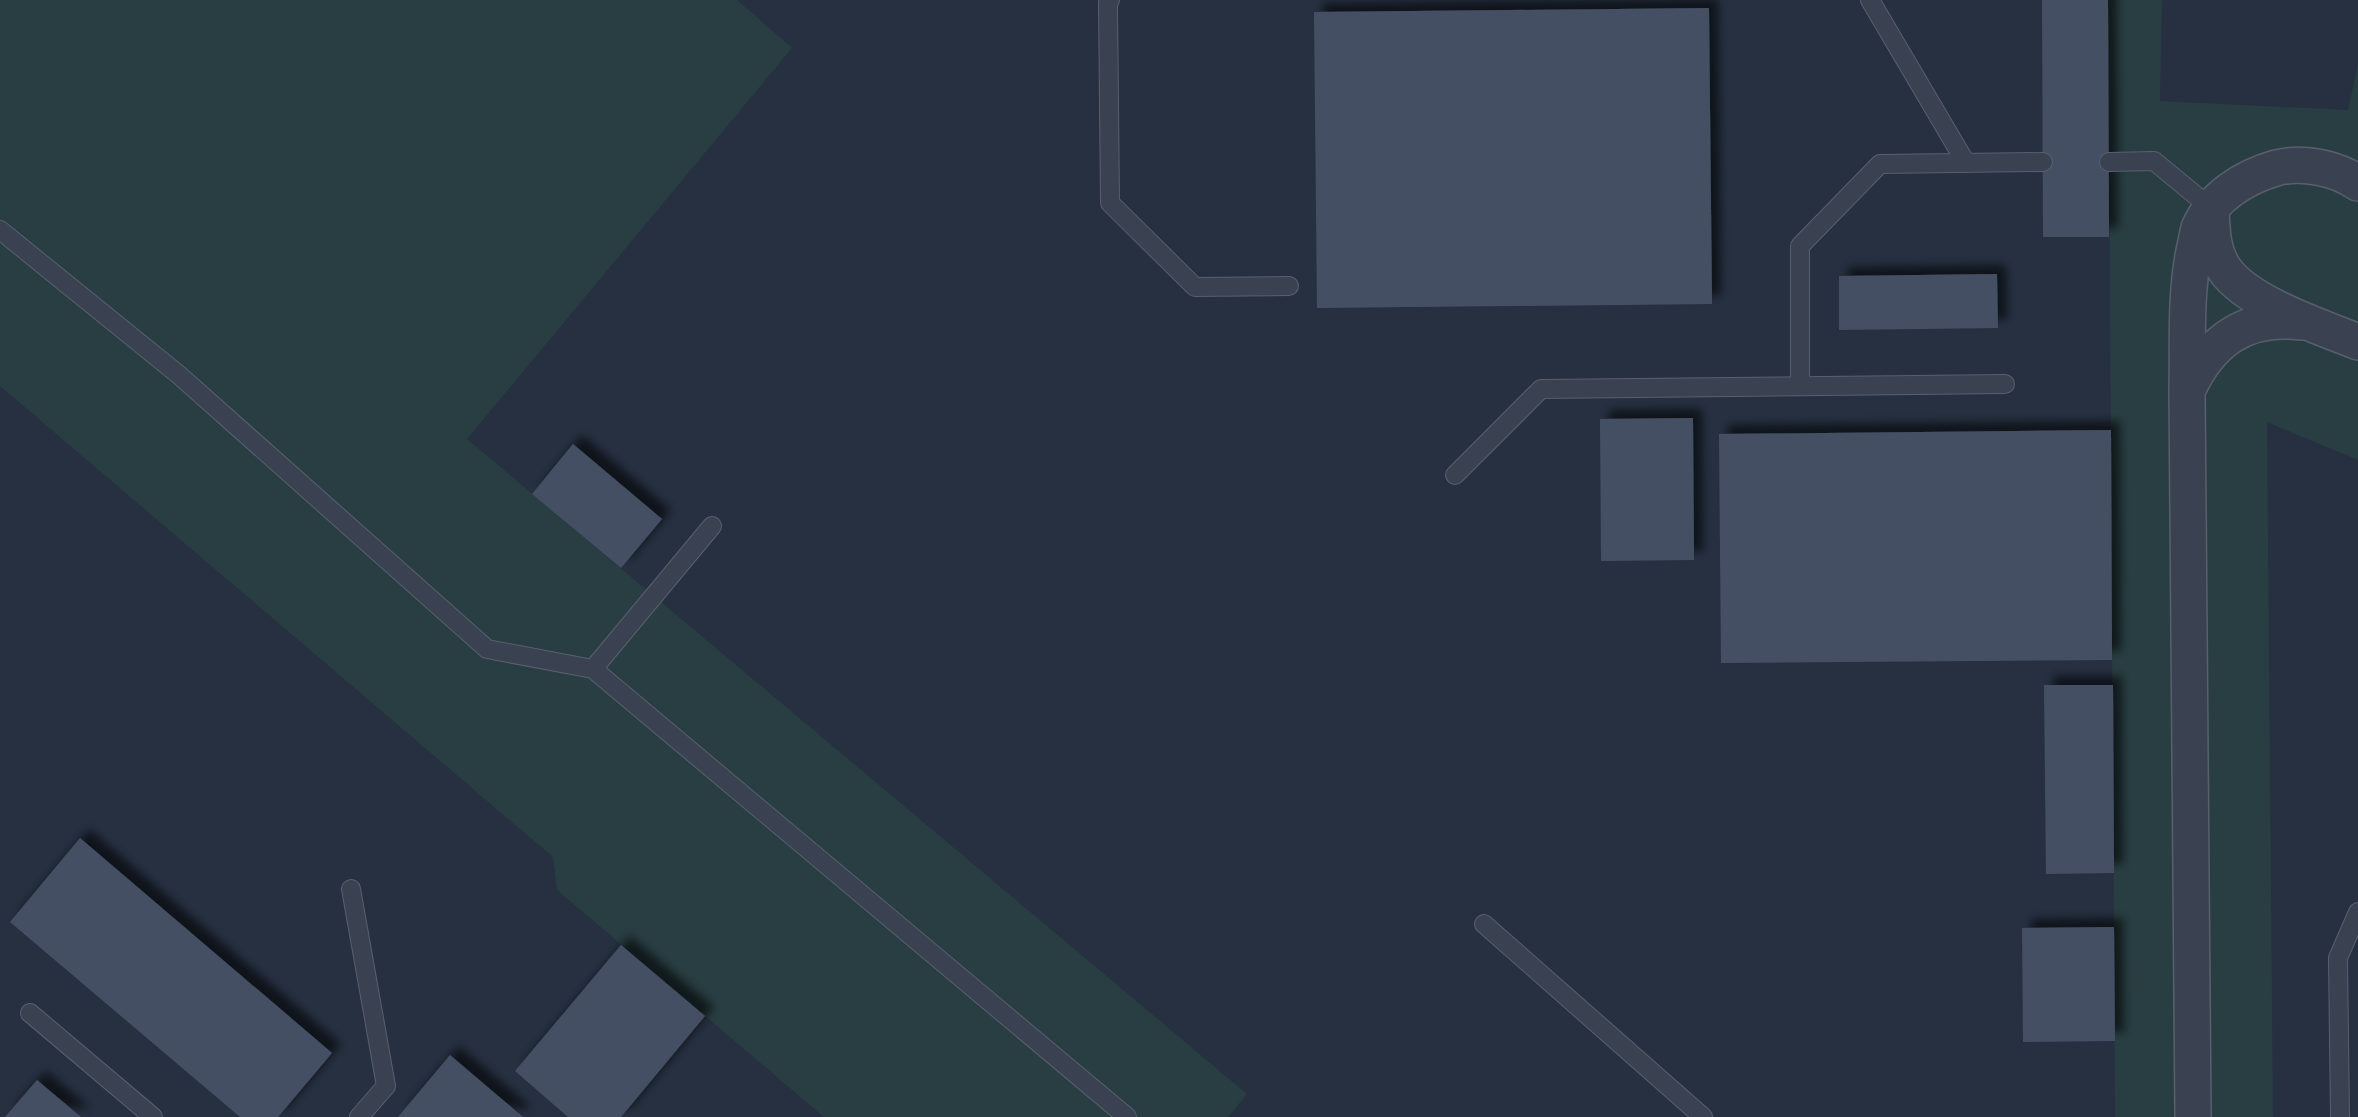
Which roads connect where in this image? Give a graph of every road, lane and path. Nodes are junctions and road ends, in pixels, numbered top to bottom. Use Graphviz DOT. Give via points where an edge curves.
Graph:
graph roads {
  1 [pos="1110,0"];
  2 [pos="1870,0"];
  3 [pos="2043,162"];
  4 [pos="2109,162"];
  5 [pos="1966,163"];
  6 [pos="2358,182"];
  7 [pos="2211,208"];
  8 [pos="0,230"];
  9 [pos="1288,286"];
  10 [pos="2310,323"];
  11 [pos="2358,342"];
  12 [pos="2005,384"];
  13 [pos="1800,386"];
  14 [pos="2187,390"];
  15 [pos="1455,476"];
  16 [pos="712,526"];
  17 [pos="593,669"];
  18 [pos="351,889"];
  19 [pos="2358,912"];
  20 [pos="1484,924"];
  21 [pos="30,1013"];
  22 [pos="152,1117"];
  23 [pos="359,1117"];
  24 [pos="1127,1117"];
  25 [pos="1703,1117"];
  26 [pos="2193,1117"];
  27 [pos="2340,1117"];
  1 -- 9 [label="lane" via="1110,204 1195,287"];
  2 -- 5 [label="lane"];
  3 -- 5 [label="lane"];
  4 -- 7 [label="lane" via="2154,161"];
  5 -- 13 [label="lane" via="1880,164 1800,246"];
  6 -- 7 [label="street" via="2307,165 2284,166 2234,186"];
  7 -- 10 [label="street" via="2212,240 2225,270 2248,292"];
  7 -- 14 [label="street" via="2199,229 2188,282"];
  8 -- 17 [label="lane" via="178,374 487,649"];
  10 -- 11 [label="street"];
  10 -- 14 [label="street" via="2259,322 2235,332 2198,366"];
  12 -- 13 [label="lane"];
  13 -- 15 [label="lane" via="1541,389"];
  14 -- 26 [label="street"];
  16 -- 17 [label="lane"];
  17 -- 24 [label="lane"];
  18 -- 23 [label="lane" via="386,1086"];
  19 -- 27 [label="lane" via="2338,958"];
  20 -- 25 [label="lane"];
  21 -- 22 [label="lane"];
}
